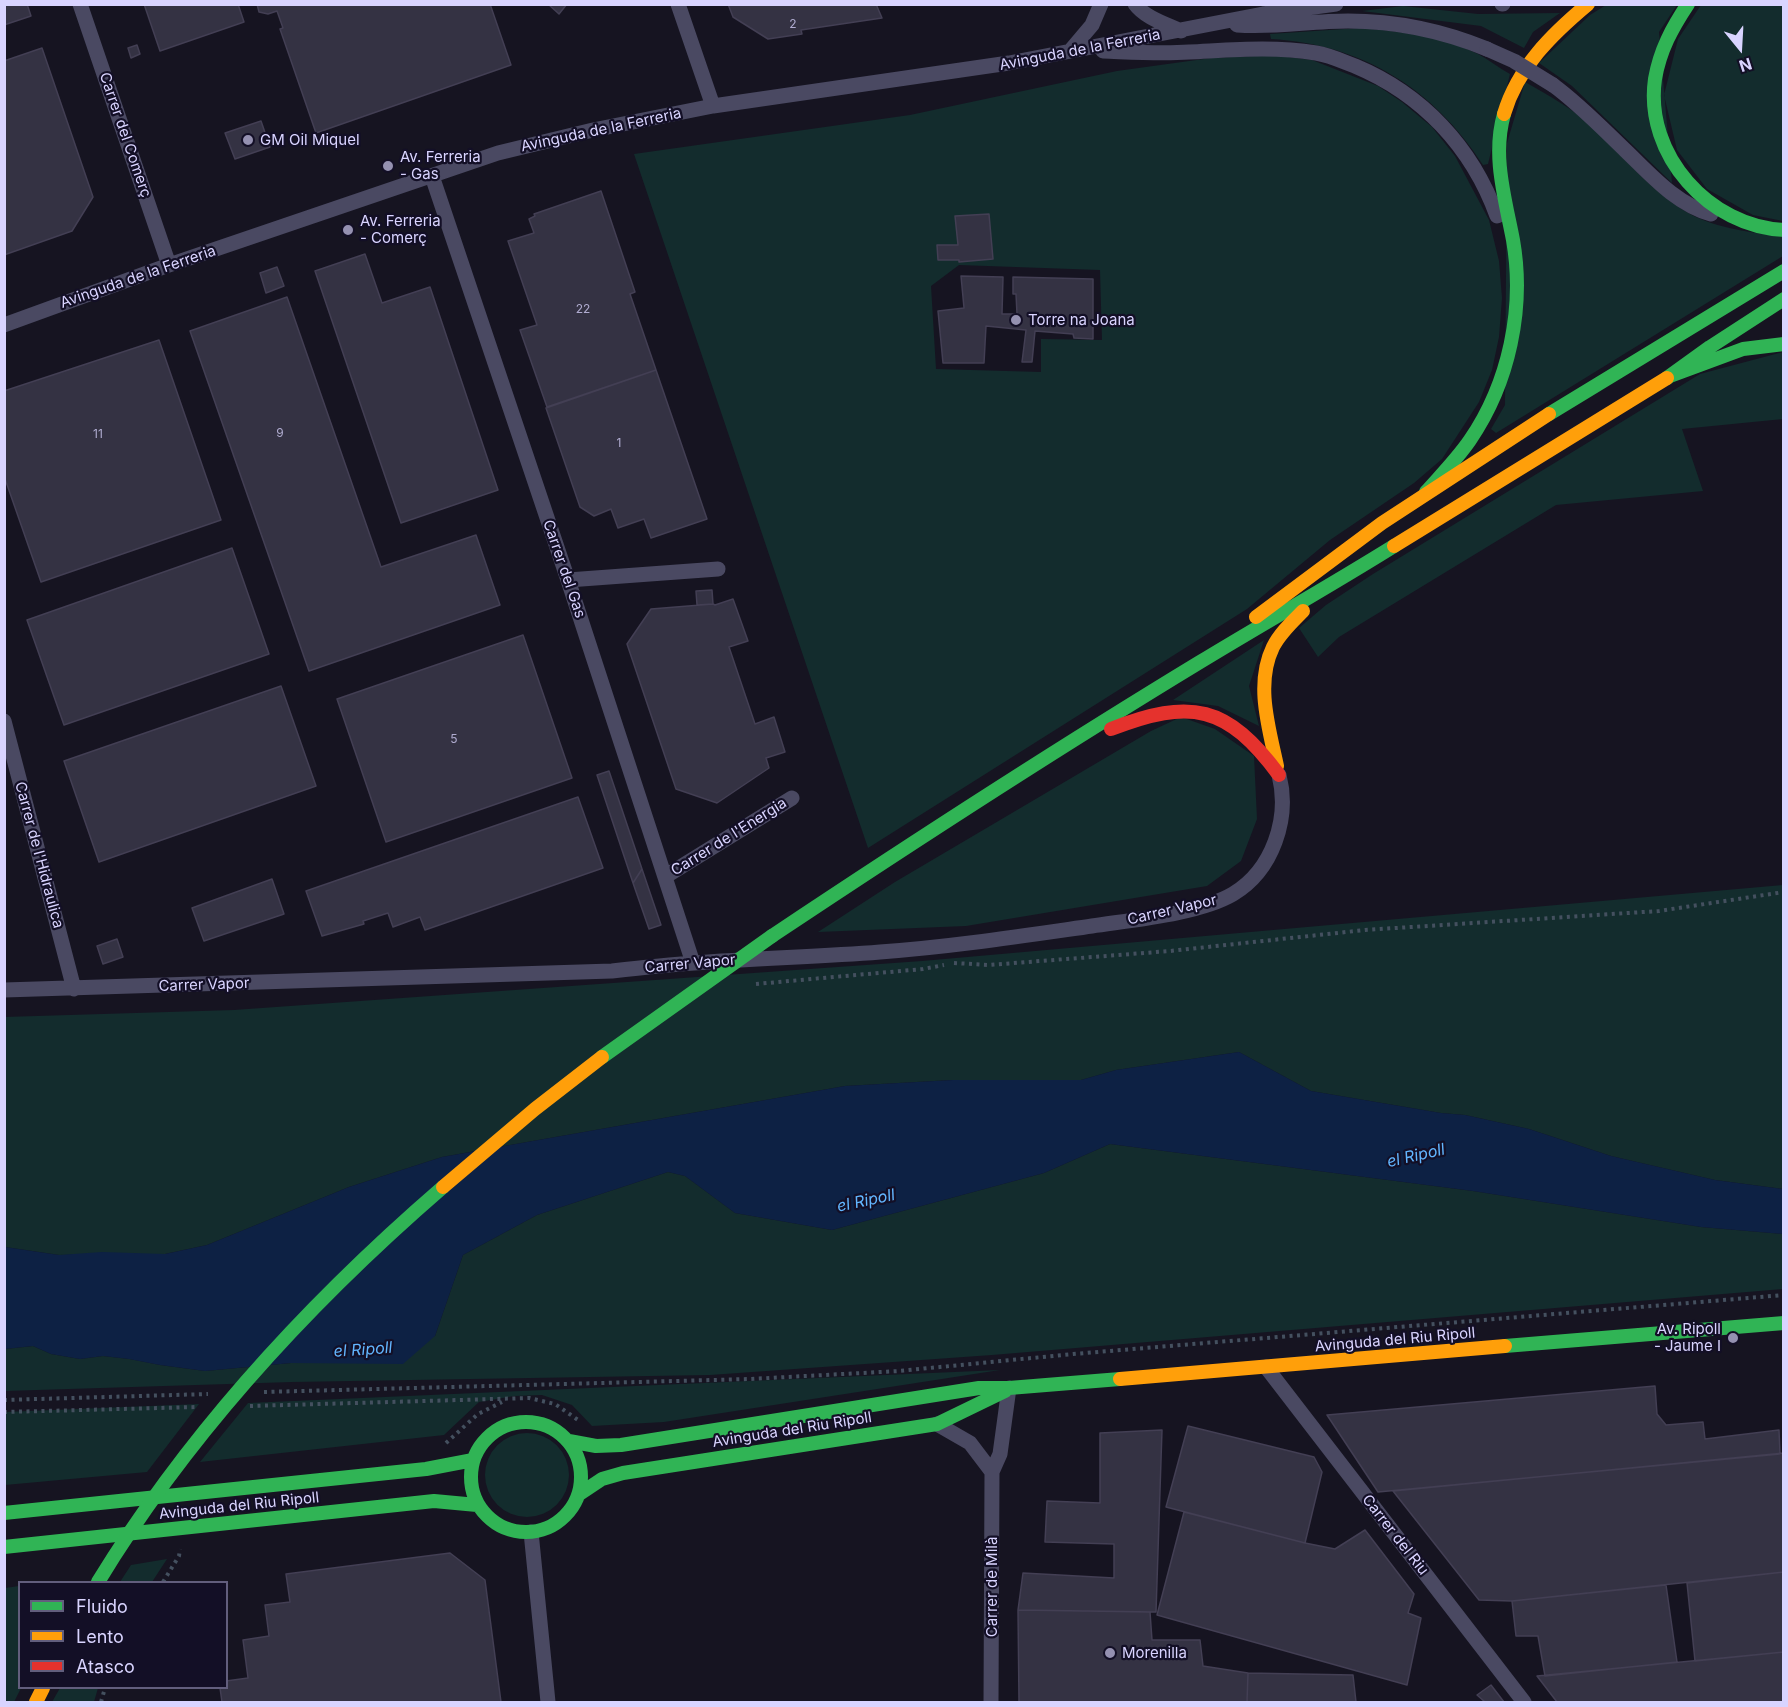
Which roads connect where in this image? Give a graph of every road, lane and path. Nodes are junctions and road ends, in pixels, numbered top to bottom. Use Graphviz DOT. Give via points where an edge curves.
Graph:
graph roads {
  1 [pos="80,4"];
  2 [pos="678,4"];
  3 [pos="1101,4"];
  4 [pos="1135,4"];
  5 [pos="1336,4"];
  6 [pos="1588,4"];
  7 [pos="1688,4"];
  8 [pos="1219,24"];
  9 [pos="1182,31"];
  10 [pos="1070,51"];
  11 [pos="713,106"];
  12 [pos="432,176"];
  13 [pos="1746,224"];
  14 [pos="1784,230"];
  15 [pos="169,265"];
  16 [pos="1784,271"];
  17 [pos="1784,299"];
  18 [pos="1515,309"];
  19 [pos="4,325"];
  20 [pos="1784,344"];
  21 [pos="1670,376"];
  22 [pos="1426,492"];
  23 [pos="718,569"];
  24 [pos="568,580"];
  25 [pos="1323,591"];
  26 [pos="1202,661"];
  27 [pos="4,721"];
  28 [pos="1049,756"];
  29 [pos="1279,775"];
  30 [pos="792,798"];
  31 [pos="666,876"];
  32 [pos="1784,892"];
  33 [pos="945,945"];
  34 [pos="693,963"];
  35 [pos="954,963"];
  36 [pos="756,984"];
  37 [pos="74,989"];
  38 [pos="4,990"];
  39 [pos="1784,1295"];
  40 [pos="1784,1323"];
  41 [pos="1266,1367"];
  42 [pos="1009,1388"];
  43 [pos="263,1392"];
  44 [pos="218,1393"];
  45 [pos="4,1400"];
  46 [pos="243,1406"];
  47 [pos="207,1407"];
  48 [pos="4,1412"];
  49 [pos="937,1424"];
  50 [pos="568,1441"];
  51 [pos="442,1446"];
  52 [pos="473,1460"];
  53 [pos="992,1472"];
  54 [pos="578,1495"];
  55 [pos="477,1505"];
  56 [pos="4,1513"];
  57 [pos="531,1532"];
  58 [pos="4,1547"];
  59 [pos="99,1581"];
  60 [pos="548,1702"];
  61 [pos="991,1702"];
  62 [pos="1524,1702"];
  1 -- 15 [label="street, Carrer del Comerç"];
  2 -- 11 [label="street"];
  3 -- 10 [label="street" via="1092,25"];
  4 -- 9 [label="street" via="1139,10"];
  5 -- 8 [label="street"];
  6 -- 18 [label="main road" via="1533,56 1518,78 1504,114 1498,154 1515,253"];
  7 -- 13 [label="main road" via="1668,31 1661,51 1654,92 1658,127 1672,161 1687,183 1715,207"];
  8 -- 9 [label="street, Avinguda de la Ferreria"];
  8 -- 13 [label="street, bridge" via="1265,27 1373,22 1434,32 1487,49 1553,85 1683,201"];
  9 -- 10 [label="street, Avinguda de la Ferreria"];
  10 -- 11 [label="street, Avinguda de la Ferreria"];
  10 -- 18 [label="street" via="1288,50 1317,53 1390,83 1442,124 1481,178 1501,224 1512,271"];
  11 -- 12 [label="street, Avinguda de la Ferreria" via="508,150"];
  12 -- 15 [label="street, Avinguda de la Ferreria"];
  12 -- 24 [label="street, Carrer del Gas"];
  13 -- 14 [label="main road"];
  15 -- 19 [label="street, Avinguda de la Ferreria"];
  16 -- 22 [label="main road"];
  17 -- 21 [label="main road"];
  18 -- 22 [label="main road" via="1508,352 1495,394 1470,440"];
  20 -- 21 [label="main road" via="1743,349"];
  21 -- 25 [label="main road"];
  22 -- 26 [label="main road" via="1311,573"];
  23 -- 24 [label="street"];
  24 -- 31 [label="street, Carrer del Gas"];
  25 -- 26 [label="main road"];
  25 -- 29 [label="main road" via="1282,632 1268,658 1264,686"];
  26 -- 28 [label="main road"];
  27 -- 37 [label="street, Carrer de l'Hidraulica"];
  28 -- 29 [label="main road" via="1150,714 1194,711 1226,719 1240,728 1266,754"];
  28 -- 59 [label="main road, bridge" via="851,881 772,936 653,1019 488,1147 419,1207 278,1345 174,1467"];
  29 -- 33 [label="street, Carrer Vapor" via="1283,802 1276,839 1249,883 1232,895 1151,917"];
  30 -- 31 [label="street, Carrer de l'Energia"];
  31 -- 34 [label="street, Carrer del Gas"];
  32 -- 35 [label="path" via="1659,911 1365,930 989,965"];
  33 -- 34 [label="street, Carrer Vapor"];
  33 -- 35 [label="path"];
  34 -- 37 [label="street, Carrer Vapor" via="612,971"];
  35 -- 36 [label="path"];
  37 -- 38 [label="street, Carrer Vapor"];
  39 -- 43 [label="path" via="899,1371 750,1379"];
  40 -- 41 [label="main road, Avinguda del Riu Ripoll"];
  41 -- 42 [label="main road, Avinguda del Riu Ripoll"];
  41 -- 62 [label="street, Carrer del Riu"];
  42 -- 49 [label="main road, Avinguda del Riu Ripoll"];
  42 -- 50 [label="main road, Avinguda del Riu Ripoll" via="943,1393 621,1445"];
  42 -- 53 [label="street, Carrer de Milà" via="1000,1454"];
  44 -- 45 [label="path"];
  46 -- 51 [label="path" via="506,1400 478,1414"];
  47 -- 48 [label="path"];
  49 -- 53 [label="street" via="970,1443"];
  49 -- 54 [label="main road, Avinguda del Riu Ripoll" via="623,1473 602,1479"];
  50 -- 52 [label="main road" via="556,1430 524,1421 492,1433"];
  50 -- 54 [label="main road" via="581,1467"];
  52 -- 55 [label="main road" via="470,1475"];
  52 -- 56 [label="main road, Avinguda del Riu Ripoll" via="426,1469"];
  53 -- 61 [label="street, Carrer de Milà"];
  54 -- 57 [label="main road" via="560,1520"];
  55 -- 57 [label="main road" via="500,1526"];
  55 -- 58 [label="main road, Avinguda del Riu Ripoll" via="434,1501"];
  57 -- 60 [label="street"];
}
